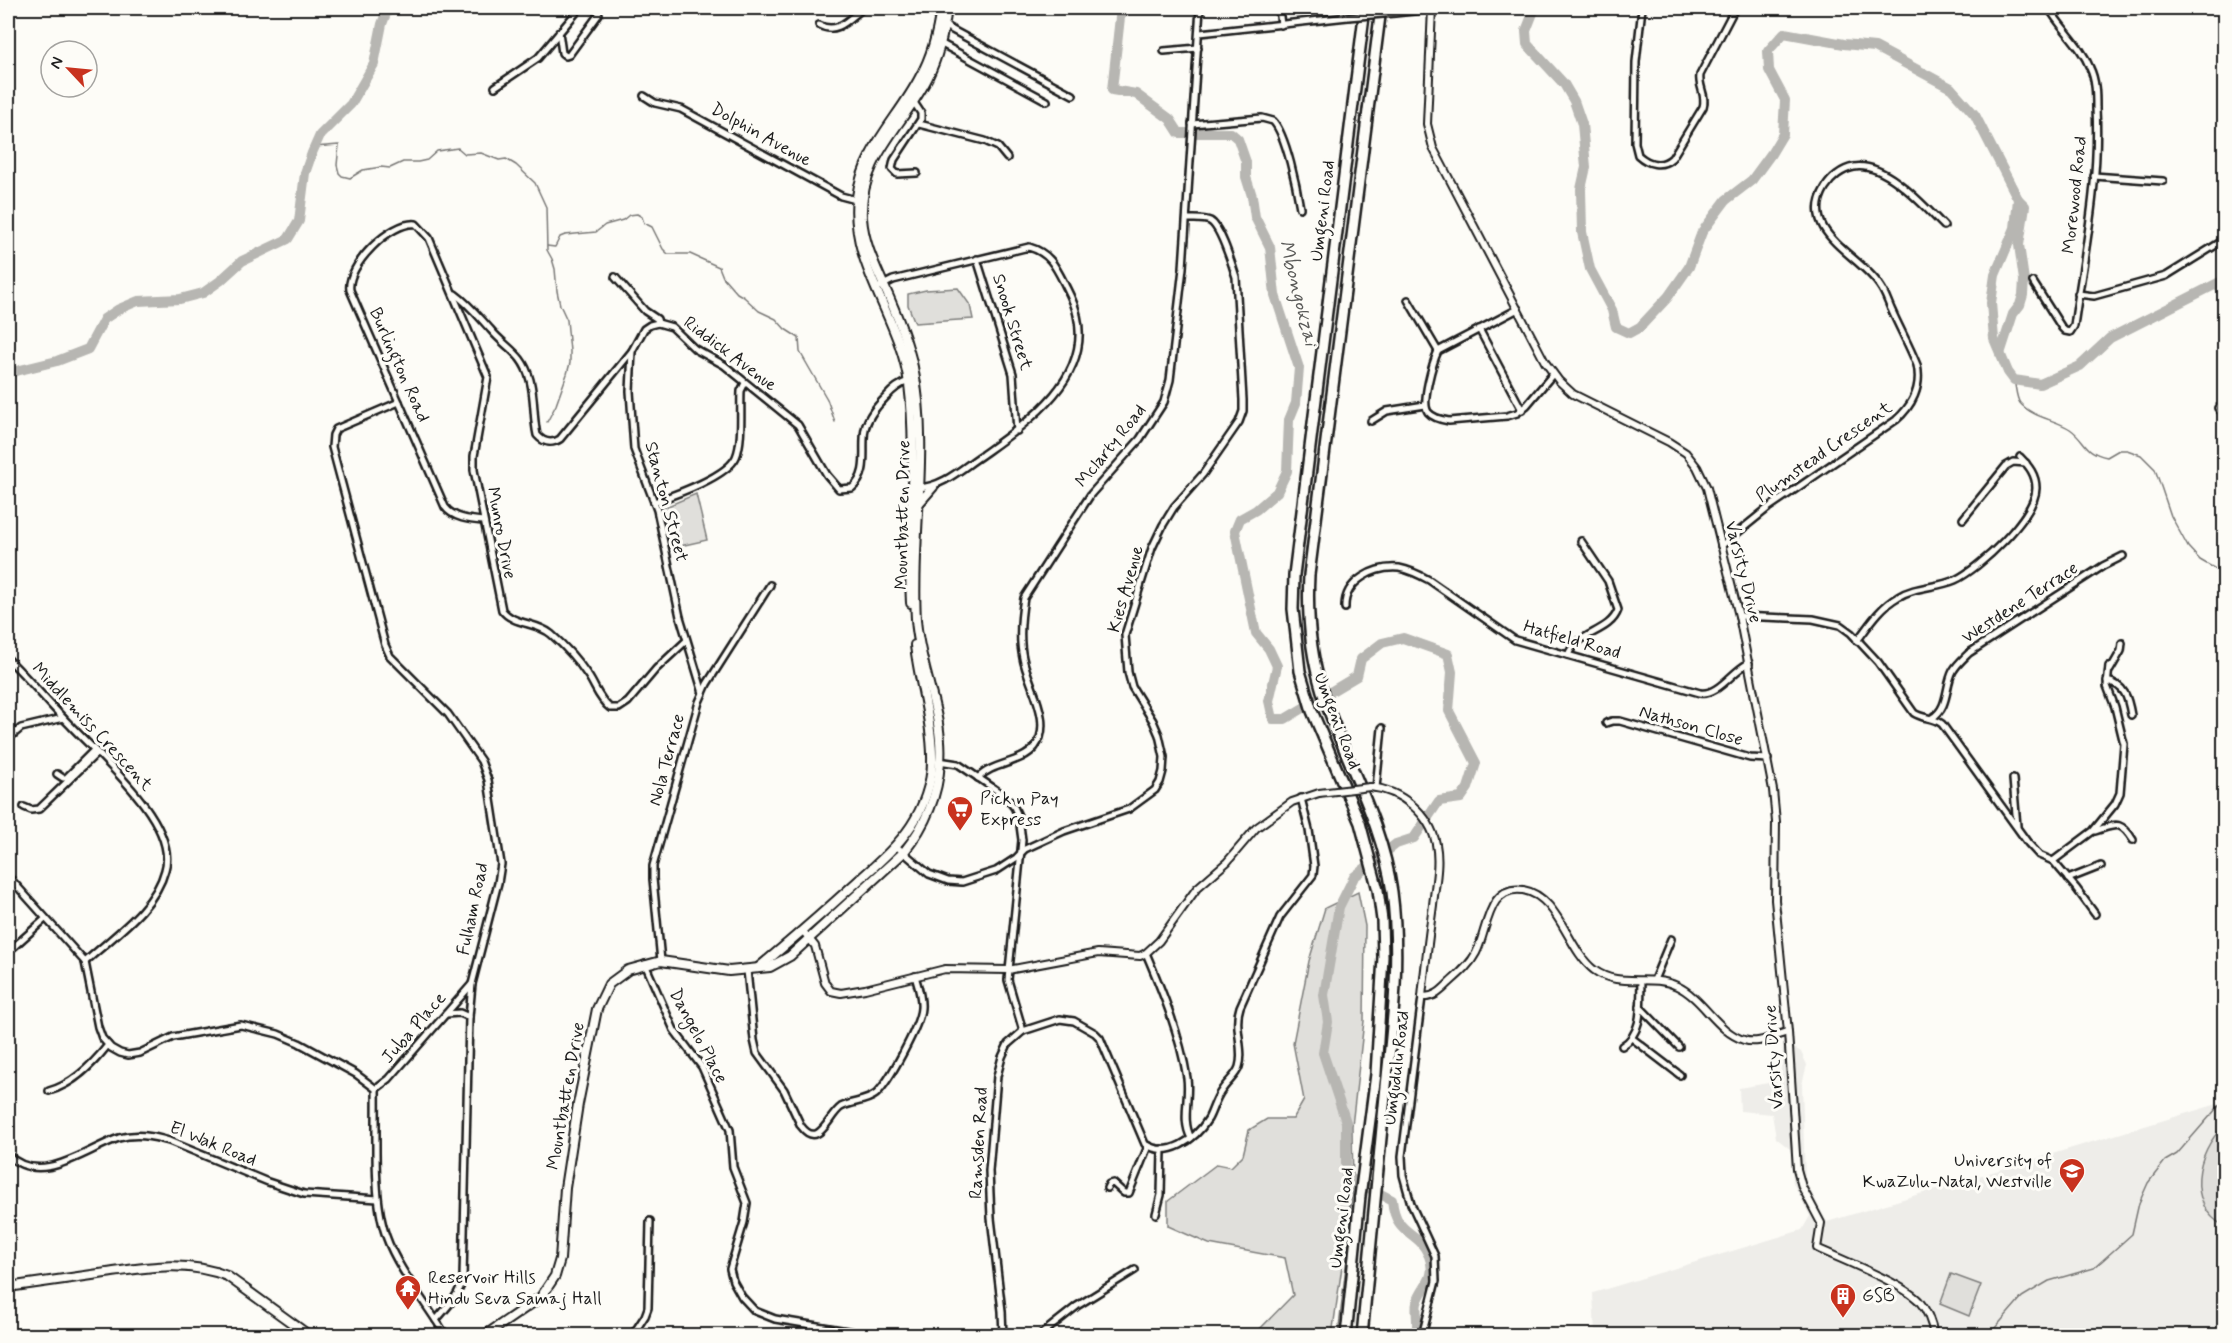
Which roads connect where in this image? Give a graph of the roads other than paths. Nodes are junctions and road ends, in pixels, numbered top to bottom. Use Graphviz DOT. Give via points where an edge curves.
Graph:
graph roads {
  1 [pos="580,8"];
  2 [pos="862,8"];
  3 [pos="941,8"];
  4 [pos="947,8"];
  5 [pos="1200,8"];
  6 [pos="1279,8"];
  7 [pos="1364,8"];
  8 [pos="1381,8"];
  9 [pos="1432,8"];
  10 [pos="1642,8"];
  11 [pos="1735,8"];
  12 [pos="2049,8"];
  13 [pos="599,14"];
  14 [pos="1281,25"];
  15 [pos="819,26"];
  16 [pos="945,26"];
  17 [pos="559,32"];
  18 [pos="1200,33"];
  19 [pos="940,43"];
  20 [pos="1198,48"];
  21 [pos="1164,51"];
  22 [pos="495,87"];
  23 [pos="1073,95"];
  24 [pos="644,96"];
  25 [pos="913,100"];
  26 [pos="1047,101"];
  27 [pos="919,124"];
  28 [pos="1192,127"];
  29 [pos="1007,158"];
  30 [pos="916,173"];
  31 [pos="2094,176"];
  32 [pos="2163,181"];
  33 [pos="860,201"];
  34 [pos="1300,208"];
  35 [pos="1187,219"];
  36 [pos="416,224"];
  37 [pos="1944,226"];
  38 [pos="2224,240"];
  39 [pos="977,259"];
  40 [pos="615,277"];
  41 [pos="2033,282"];
  42 [pos="880,286"];
  43 [pos="454,293"];
  44 [pos="2078,294"];
  45 [pos="1408,300"];
  46 [pos="1518,309"];
  47 [pos="658,323"];
  48 [pos="1479,329"];
  49 [pos="632,351"];
  50 [pos="1438,351"];
  51 [pos="1553,374"];
  52 [pos="912,381"];
  53 [pos="745,383"];
  54 [pos="399,402"];
  55 [pos="1425,405"];
  56 [pos="2218,408"];
  57 [pos="1522,410"];
  58 [pos="2224,414"];
  59 [pos="1371,421"];
  60 [pos="1017,431"];
  61 [pos="2020,457"];
  62 [pos="2026,463"];
  63 [pos="933,487"];
  64 [pos="917,488"];
  65 [pos="920,501"];
  66 [pos="654,502"];
  67 [pos="1963,519"];
  68 [pos="483,521"];
  69 [pos="1581,541"];
  70 [pos="1721,546"];
  71 [pos="2123,556"];
  72 [pos="770,585"];
  73 [pos="1345,608"];
  74 [pos="1740,616"];
  75 [pos="686,641"];
  76 [pos="1857,641"];
  77 [pos="2122,643"];
  78 [pos="1568,655"];
  79 [pos="8,659"];
  80 [pos="1749,663"];
  81 [pos="2107,681"];
  82 [pos="703,693"];
  83 [pos="2132,715"];
  84 [pos="63,718"];
  85 [pos="1932,718"];
  86 [pos="1606,723"];
  87 [pos="1382,728"];
  88 [pos="8,739"];
  89 [pos="95,752"];
  90 [pos="1768,759"];
  91 [pos="936,761"];
  92 [pos="57,774"];
  93 [pos="978,778"];
  94 [pos="2013,779"];
  95 [pos="1373,787"];
  96 [pos="1301,798"];
  97 [pos="24,807"];
  98 [pos="925,808"];
  99 [pos="2017,827"];
  100 [pos="2093,831"];
  101 [pos="2133,840"];
  102 [pos="896,846"];
  103 [pos="904,852"];
  104 [pos="1021,852"];
  105 [pos="2053,861"];
  106 [pos="2101,866"];
  107 [pos="8,876"];
  108 [pos="2068,879"];
  109 [pos="2095,914"];
  110 [pos="45,918"];
  111 [pos="803,931"];
  112 [pos="810,938"];
  113 [pos="1671,939"];
  114 [pos="8,952"];
  115 [pos="1146,953"];
  116 [pos="661,961"];
  117 [pos="85,962"];
  118 [pos="645,964"];
  119 [pos="757,969"];
  120 [pos="747,970"];
  121 [pos="1008,970"];
  122 [pos="915,976"];
  123 [pos="1654,980"];
  124 [pos="1641,981"];
  125 [pos="472,984"];
  126 [pos="1422,997"];
  127 [pos="1640,1007"];
  128 [pos="446,1014"];
  129 [pos="469,1017"];
  130 [pos="1023,1032"];
  131 [pos="1788,1032"];
  132 [pos="1633,1039"];
  133 [pos="108,1045"];
  134 [pos="1623,1046"];
  135 [pos="1680,1047"];
  136 [pos="1680,1075"];
  137 [pos="376,1089"];
  138 [pos="49,1091"];
  139 [pos="1191,1138"];
  140 [pos="1148,1146"];
  141 [pos="1162,1149"];
  142 [pos="8,1155"];
  143 [pos="1107,1188"];
  144 [pos="378,1199"];
  145 [pos="1156,1214"];
  146 [pos="650,1221"];
  147 [pos="1135,1270"];
  148 [pos="8,1287"];
  149 [pos="436,1320"];
  150 [pos="309,1335"];
  151 [pos="446,1335"];
  152 [pos="484,1335"];
  153 [pos="632,1335"];
  154 [pos="879,1335"];
  155 [pos="1003,1335"];
  156 [pos="1039,1335"];
  157 [pos="1346,1335"];
  158 [pos="1362,1335"];
  159 [pos="1422,1335"];
  160 [pos="1934,1335"];
  1 -- 17 [label="street"];
  2 -- 15 [label="street" via="841,26 831,30"];
  3 -- 33 [label="main road, Mountbatten Drive" via="930,57 920,78 865,164"];
  4 -- 16 [label="main road, Mountbatten Drive"];
  5 -- 18 [label="street, Mclarty Road"];
  6 -- 14 [label="street"];
  7 -- 157 [label="highway, Umgeni Road" via="1293,609 1295,643 1308,699 1360,823 1382,920 1376,1074"];
  8 -- 158 [label="highway, Umgeni Road" via="1308,575 1308,623 1315,664 1378,832 1395,925 1396,979"];
  9 -- 14 [label="street, bridge"];
  9 -- 46 [label="street, Varsity Drive" via="1429,136"];
  10 -- 11 [label="street" via="1636,62 1635,143 1638,155 1655,164 1665,164 1703,107 1700,75"];
  12 -- 31 [label="street, Morewood Road" via="2081,51 2093,76 2097,126"];
  13 -- 17 [label="street" via="569,55 561,53"];
  14 -- 18 [label="street"];
  16 -- 19 [label="main road, Mountbatten Drive"];
  16 -- 23 [label="street"];
  17 -- 22 [label="street" via="538,58"];
  18 -- 20 [label="street, Mclarty Road"];
  19 -- 25 [label="main road, Mountbatten Drive" via="928,77"];
  19 -- 26 [label="street"];
  20 -- 21 [label="street"];
  20 -- 28 [label="street, Mclarty Road"];
  24 -- 33 [label="street, Dolphin Avenue" via="655,104 692,114 842,196"];
  25 -- 27 [label="street" via="921,113"];
  25 -- 33 [label="main road, Mountbatten Drive" via="882,144"];
  27 -- 29 [label="street" via="985,141 998,147"];
  27 -- 30 [label="street" via="891,169 897,174"];
  28 -- 34 [label="street" via="1262,118 1273,121 1297,187"];
  28 -- 35 [label="street, Mclarty Road"];
  31 -- 32 [label="street"];
  31 -- 44 [label="street, Morewood Road"];
  33 -- 42 [label="main road, Mountbatten Drive" via="866,244"];
  35 -- 93 [label="street, Mclarty Road" via="1170,380 1164,402 1140,439 1091,494 1024,598 1022,657 1040,713 1040,739 1032,750"];
  35 -- 104 [label="street, Kies Avenue" via="1205,220 1216,226 1232,264 1244,400 1239,422 1163,525 1125,635 1132,687 1159,735 1163,771 1155,790 1129,809 1064,831"];
  36 -- 43 [label="street, Munro Drive" via="429,238"];
  36 -- 54 [label="street, Burlington Road" via="399,226 377,242 349,282"];
  37 -- 70 [label="street, Plumstead Crescent" via="1896,182 1876,170 1850,169 1826,187 1819,213 1823,229 1882,288 1917,365 1916,393 1908,409 1896,420 1768,508"];
  38 -- 44 [label="street" via="2166,276 2094,296"];
  39 -- 42 [label="street"];
  39 -- 60 [label="street, Snook Street" via="1013,374"];
  39 -- 60 [label="street" via="1025,246 1039,250 1054,263 1077,314 1078,344 1073,364 1049,401"];
  40 -- 47 [label="street"];
  41 -- 44 [label="street, Morewood Road" via="2067,333 2074,326"];
  42 -- 52 [label="main road, Mountbatten Drive" via="902,329"];
  43 -- 49 [label="street, Riddick Avenue" via="522,361 534,396 537,435 544,441 560,439"];
  43 -- 68 [label="street, Munro Drive" via="488,377 474,456"];
  45 -- 50 [label="street"];
  46 -- 48 [label="street"];
  46 -- 51 [label="street, Varsity Drive"];
  47 -- 49 [label="street, Riddick Avenue" via="644,329"];
  47 -- 53 [label="street, Riddick Avenue" via="672,327 694,349 724,365"];
  48 -- 50 [label="street"];
  48 -- 57 [label="street"];
  49 -- 66 [label="street, Stanton Street" via="634,449"];
  50 -- 55 [label="street"];
  51 -- 57 [label="street"];
  51 -- 70 [label="street, Varsity Drive" via="1578,397 1686,453 1707,488"];
  52 -- 53 [label="street, Riddick Avenue" via="891,391 869,418 860,478 852,488 844,490 832,483 798,425"];
  52 -- 64 [label="main road, Mountbatten Drive" via="920,434"];
  53 -- 66 [label="street" via="734,460 696,487"];
  54 -- 68 [label="street, Burlington Road" via="445,507 454,515"];
  54 -- 125 [label="street, Fulham Road" via="336,429 332,447 390,656 448,714 481,761 488,780 501,864"];
  55 -- 57 [label="street" via="1432,416 1449,421 1508,416"];
  55 -- 59 [label="street" via="1387,411"];
  56 -- 58 [label="street"];
  60 -- 63 [label="street"];
  61 -- 62 [label="street"];
  62 -- 67 [label="street" via="2006,466"];
  62 -- 76 [label="street" via="2034,477 2034,501 1989,556 1955,580 1897,597"];
  63 -- 64 [label="street"];
  63 -- 65 [label="main road"];
  64 -- 65 [label="main road, Mountbatten Drive"];
  64 -- 91 [label="main road, Mountbatten Drive" via="911,591 913,630"];
  65 -- 91 [label="main road, Mountbatten Drive" via="916,617 937,722"];
  66 -- 75 [label="street, Stanton Street"];
  68 -- 75 [label="street, Munro Drive" via="502,610 507,616 549,632 566,648 610,708 628,702"];
  69 -- 78 [label="street" via="1608,581 1617,610 1611,621 1576,643"];
  70 -- 74 [label="street, Varsity Drive"];
  71 -- 85 [label="street, Westdene Terrace" via="1969,653 1952,673 1943,706"];
  72 -- 82 [label="street, Nola Terrace"];
  73 -- 78 [label="street, Hatfield Road" via="1351,587 1370,572 1405,569 1429,580 1508,637"];
  74 -- 76 [label="street" via="1836,623"];
  74 -- 80 [label="street, Varsity Drive"];
  75 -- 82 [label="street, Stanton Street"];
  76 -- 85 [label="street" via="1891,677 1914,713"];
  77 -- 81 [label="street"];
  78 -- 80 [label="street, Hatfield Road" via="1704,693 1715,690"];
  79 -- 84 [label="street, Middlemiss Crescent"];
  80 -- 90 [label="street, Varsity Drive"];
  81 -- 83 [label="street" via="2128,695"];
  81 -- 100 [label="street" via="2124,744 2121,787 2115,804"];
  82 -- 116 [label="street, Nola Terrace" via="653,866"];
  84 -- 88 [label="street" via="21,728"];
  84 -- 89 [label="street, Middlemiss Crescent"];
  85 -- 99 [label="street" via="1945,727"];
  86 -- 90 [label="street, Nathson Close" via="1620,722 1750,758"];
  87 -- 95 [label="street"];
  89 -- 92 [label="street" via="66,778"];
  89 -- 97 [label="street" via="39,809"];
  89 -- 117 [label="street, Middlemiss Crescent" via="148,810 168,857 152,898"];
  90 -- 131 [label="street, Varsity Drive" via="1776,809 1775,900"];
  91 -- 93 [label="street" via="954,763"];
  91 -- 98 [label="main road, Mountbatten Drive" via="939,779"];
  93 -- 104 [label="street" via="1014,807 1021,828"];
  94 -- 99 [label="street"];
  95 -- 96 [label="street, bridge"];
  95 -- 126 [label="street" via="1402,797 1422,816 1435,840 1438,859"];
  96 -- 115 [label="street" via="1256,828 1227,862 1197,888"];
  96 -- 139 [label="street" via="1313,875 1280,917 1240,1007 1238,1069 1221,1090 1206,1122"];
  98 -- 102 [label="main road, Mountbatten Drive"];
  98 -- 103 [label="main road, Mountbatten Drive" via="916,836"];
  99 -- 105 [label="street" via="2034,850"];
  100 -- 101 [label="street" via="2119,825"];
  100 -- 105 [label="street"];
  102 -- 103 [label="street, Kies Avenue"];
  102 -- 111 [label="main road, Mountbatten Drive"];
  103 -- 104 [label="street, Kies Avenue" via="929,874 962,882 996,871"];
  103 -- 112 [label="main road, Mountbatten Drive"];
  104 -- 121 [label="street"];
  105 -- 108 [label="street"];
  106 -- 108 [label="street"];
  107 -- 110 [label="street"];
  108 -- 109 [label="street"];
  110 -- 114 [label="street"];
  110 -- 117 [label="street"];
  111 -- 112 [label="street"];
  111 -- 119 [label="main road, Mountbatten Drive"];
  112 -- 119 [label="main road, Mountbatten Drive" via="779,963"];
  112 -- 122 [label="street" via="825,983 836,993 866,990"];
  113 -- 123 [label="street"];
  115 -- 121 [label="street" via="1089,954"];
  115 -- 139 [label="street" via="1184,1064 1188,1084 1186,1128"];
  116 -- 118 [label="main road, Mountbatten Drive"];
  116 -- 120 [label="main road, Mountbatten Drive"];
  117 -- 133 [label="street" via="93,1014"];
  118 -- 152 [label="main road, Mountbatten Drive" via="628,970 609,984 597,1009 570,1148 555,1276 541,1297"];
  118 -- 154 [label="street, Dangelo Place" via="674,1030 702,1067 730,1130 733,1167 747,1203 730,1264 742,1297 755,1311 775,1320"];
  119 -- 120 [label="main road, Mountbatten Drive"];
  120 -- 122 [label="street" via="757,1053 784,1090 801,1126 812,1135 819,1133 842,1107 875,1094 888,1078 921,1011"];
  121 -- 122 [label="street" via="945,969"];
  121 -- 130 [label="street" via="1010,993"];
  123 -- 124 [label="street, Umgudulu Road"];
  123 -- 131 [label="street, Umgudulu Road" via="1680,987 1734,1036 1746,1041"];
  124 -- 126 [label="street, Umgudulu Road" via="1616,980 1595,970 1583,960 1545,901 1518,890 1494,902 1479,947 1463,971 1434,996"];
  124 -- 127 [label="street"];
  125 -- 128 [label="street, Juba Place"];
  125 -- 129 [label="street, Fulham Road"];
  126 -- 159 [label="street, Umgudulu Road" via="1402,1156 1411,1204 1435,1256 1436,1281"];
  127 -- 132 [label="street"];
  127 -- 135 [label="street"];
  128 -- 129 [label="street"];
  128 -- 137 [label="street, Juba Place"];
  129 -- 149 [label="street, Fulham Road" via="463,1278 455,1298"];
  130 -- 140 [label="street" via="1067,1018 1095,1033"];
  130 -- 155 [label="street, Ramsden Road" via="1008,1044 1002,1057 990,1147 991,1218"];
  131 -- 160 [label="street, Varsity Drive" via="1797,1169 1821,1223 1817,1248 1911,1295 1925,1310"];
  132 -- 134 [label="street"];
  132 -- 136 [label="street"];
  133 -- 137 [label="street" via="128,1055 174,1038 241,1026 299,1043"];
  133 -- 138 [label="street" via="84,1071"];
  137 -- 144 [label="street"];
  139 -- 141 [label="street" via="1178,1147"];
  140 -- 141 [label="street"];
  140 -- 143 [label="street" via="1129,1193 1113,1183"];
  141 -- 145 [label="street" via="1161,1195"];
  142 -- 144 [label="street, El Wak Road" via="35,1168 54,1166 118,1139 153,1136 304,1194"];
  144 -- 149 [label="street" via="387,1239"];
  146 -- 153 [label="street" via="648,1308"];
  147 -- 156 [label="street"];
  148 -- 150 [label="main road" via="150,1266 191,1266 227,1276"];
  149 -- 151 [label="street"];
}
